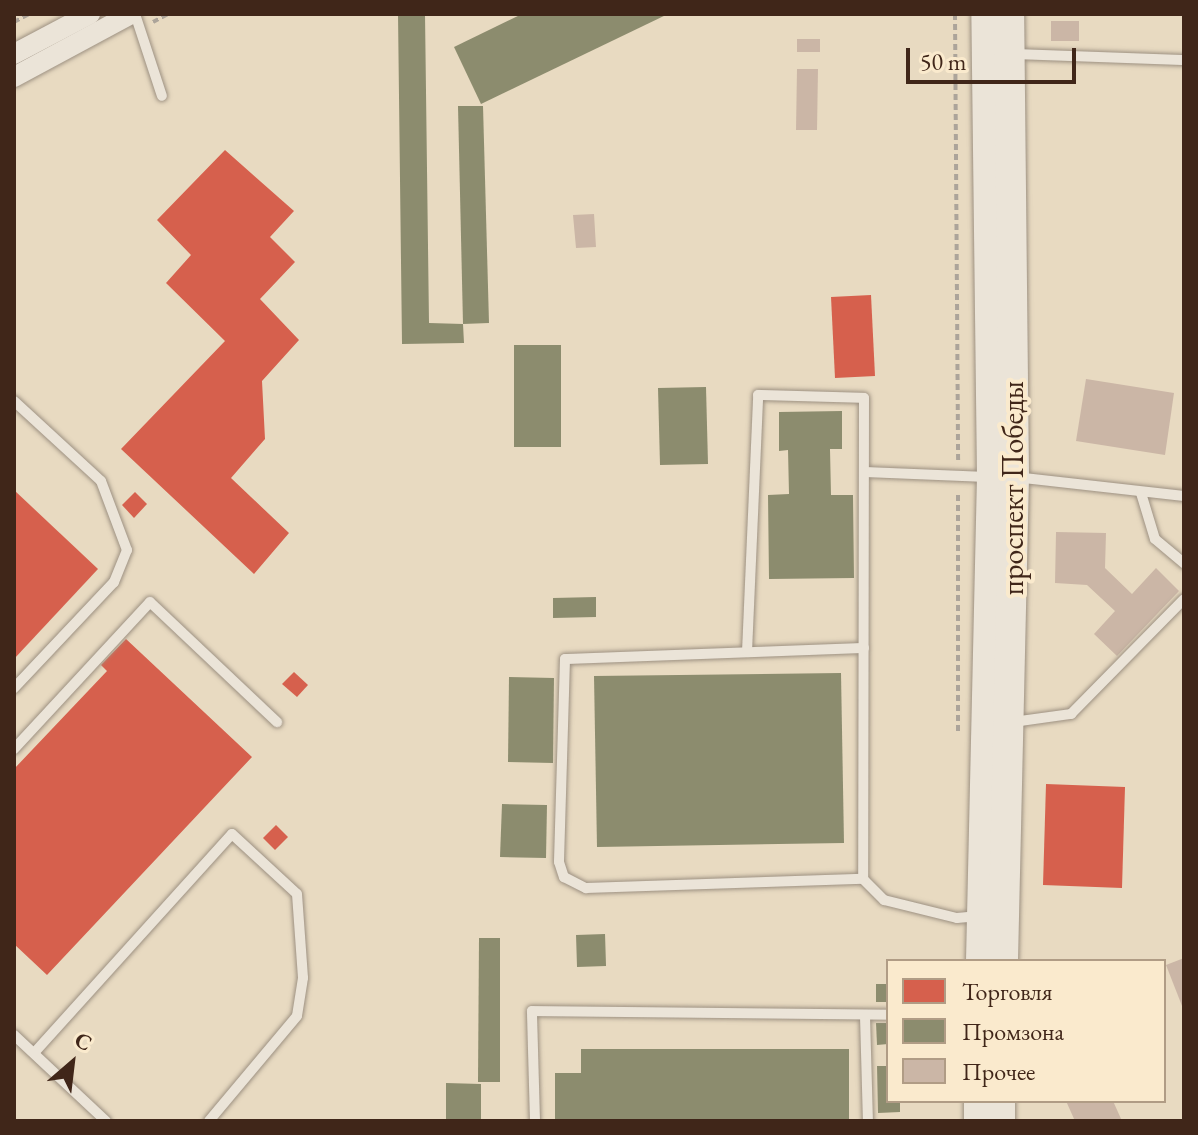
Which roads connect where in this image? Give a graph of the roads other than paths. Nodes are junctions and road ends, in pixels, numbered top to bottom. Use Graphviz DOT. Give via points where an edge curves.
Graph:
graph roads {
  1 [pos="90,14"];
  2 [pos="133,14"];
  3 [pos="986,14"];
  4 [pos="1009,14"];
  5 [pos="14,54"];
  6 [pos="998,54"];
  7 [pos="1184,60"];
  8 [pos="14,77"];
  9 [pos="162,96"];
  10 [pos="14,401"];
  11 [pos="865,472"];
  12 [pos="1003,477"];
  13 [pos="1141,493"];
  14 [pos="1184,496"];
  15 [pos="1184,563"];
  16 [pos="1184,599"];
  17 [pos="864,648"];
  18 [pos="747,652"];
  19 [pos="14,688"];
  20 [pos="277,722"];
  21 [pos="1011,722"];
  22 [pos="14,749"];
  23 [pos="863,879"];
  24 [pos="994,915"];
  25 [pos="982,959"];
  26 [pos="1003,959"];
  27 [pos="886,1015"];
  28 [pos="865,1016"];
  29 [pos="14,1035"];
  30 [pos="34,1053"];
  31 [pos="106,1121"];
  32 [pos="209,1121"];
  33 [pos="535,1121"];
  34 [pos="868,1121"];
  1 -- 5 [label="street"];
  2 -- 8 [label="street"];
  2 -- 9 [label="lane"];
  3 -- 6 [label="main road, проспект Победы"];
  4 -- 6 [label="main road, проспект Победы"];
  6 -- 7 [label="lane"];
  6 -- 12 [label="main road, проспект Победы"];
  10 -- 19 [label="lane" via="101,481 127,550 114,582"];
  11 -- 12 [label="lane"];
  11 -- 17 [label="lane"];
  11 -- 18 [label="lane" via="864,398 758,395"];
  12 -- 13 [label="lane"];
  12 -- 21 [label="main road, проспект Победы"];
  12 -- 24 [label="main road, проспект Победы"];
  13 -- 14 [label="lane"];
  13 -- 15 [label="lane" via="1155,539"];
  16 -- 21 [label="lane" via="1071,714"];
  17 -- 18 [label="lane"];
  17 -- 23 [label="lane"];
  18 -- 23 [label="lane" via="565,659 559,862 564,877 586,888"];
  20 -- 22 [label="lane" via="150,602"];
  21 -- 24 [label="main road, проспект Победы"];
  23 -- 24 [label="lane" via="884,900 957,918"];
  24 -- 25 [label="main road, проспект Победы"];
  24 -- 26 [label="main road, проспект Победы"];
  27 -- 28 [label="lane"];
  28 -- 33 [label="lane" via="532,1011"];
  28 -- 34 [label="lane"];
  29 -- 30 [label="lane"];
  30 -- 31 [label="lane"];
  30 -- 32 [label="lane" via="232,834 297,894 303,978 297,1016"];
}
